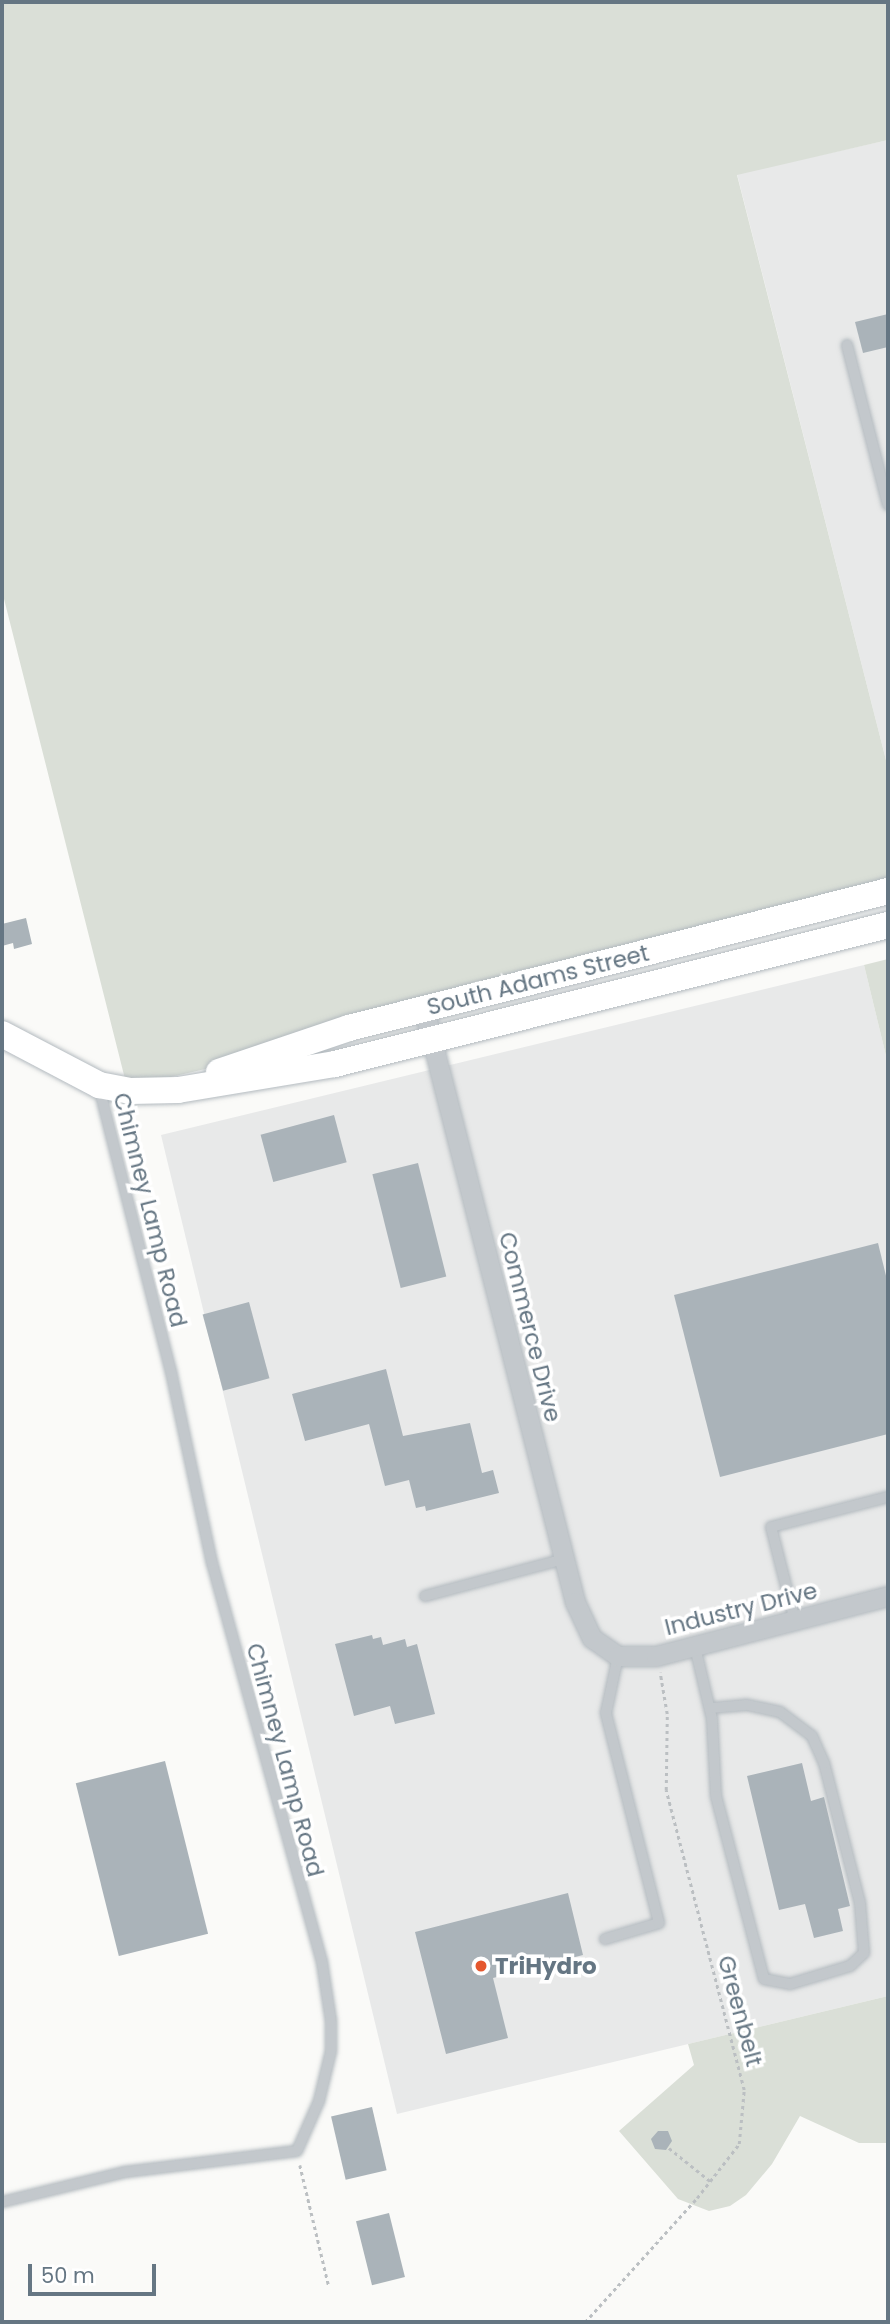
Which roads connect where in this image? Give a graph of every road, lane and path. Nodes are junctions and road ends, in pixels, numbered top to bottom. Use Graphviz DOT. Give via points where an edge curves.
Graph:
graph roads {
  1 [pos="847,345"];
  2 [pos="888,505"];
  3 [pos="888,891"];
  4 [pos="888,925"];
  5 [pos="424,1009"];
  6 [pos="2,1034"];
  7 [pos="432,1041"];
  8 [pos="99,1084"];
  9 [pos="193,1087"];
  10 [pos="888,1497"];
  11 [pos="564,1559"];
  12 [pos="425,1596"];
  13 [pos="888,1596"];
  14 [pos="795,1621"];
  15 [pos="695,1647"];
  16 [pos="611,1653"];
  17 [pos="656,1656"];
  18 [pos="710,1708"];
  19 [pos="605,1938"];
  20 [pos="669,2148"];
  21 [pos="297,2151"];
  22 [pos="711,2181"];
  23 [pos="2,2202"];
  24 [pos="329,2287"];
  25 [pos="585,2322"];
  1 -- 2 [label="lane"];
  3 -- 5 [label="street, South Adams Street"];
  4 -- 7 [label="street, South Adams Street"];
  5 -- 7 [label="street, Commerce Drive"];
  5 -- 9 [label="street, South Adams Street" via="223,1070"];
  6 -- 8 [label="street, South Adams Street"];
  7 -- 9 [label="street, South Adams Street" via="335,1064"];
  7 -- 11 [label="street, Commerce Drive"];
  8 -- 9 [label="street, South Adams Street" via="156,1092"];
  8 -- 21 [label="lane, Chimney Lamp Road" via="225,1613 326,1984 331,2021 328,2073"];
  10 -- 14 [label="lane" via="771,1527"];
  11 -- 12 [label="lane"];
  11 -- 16 [label="street, Commerce Drive" via="581,1621"];
  13 -- 14 [label="street, Industry Drive"];
  14 -- 15 [label="street, Industry Drive"];
  15 -- 17 [label="street, Industry Drive"];
  15 -- 18 [label="lane"];
  16 -- 17 [label="street, Industry Drive"];
  16 -- 19 [label="lane" via="606,1713 659,1923"];
  17 -- 22 [label="path, Greenbelt" via="667,1714 666,1790 744,2090 739,2144"];
  18 -- 18 [label="lane" via="716,1796 764,1979 790,1984 850,1966 864,1953 860,1903 824,1763 812,1737 780,1712 746,1705"];
  20 -- 22 [label="path"];
  21 -- 23 [label="lane" via="125,2172"];
  21 -- 24 [label="path"];
  22 -- 25 [label="path, Greenbelt"];
}
